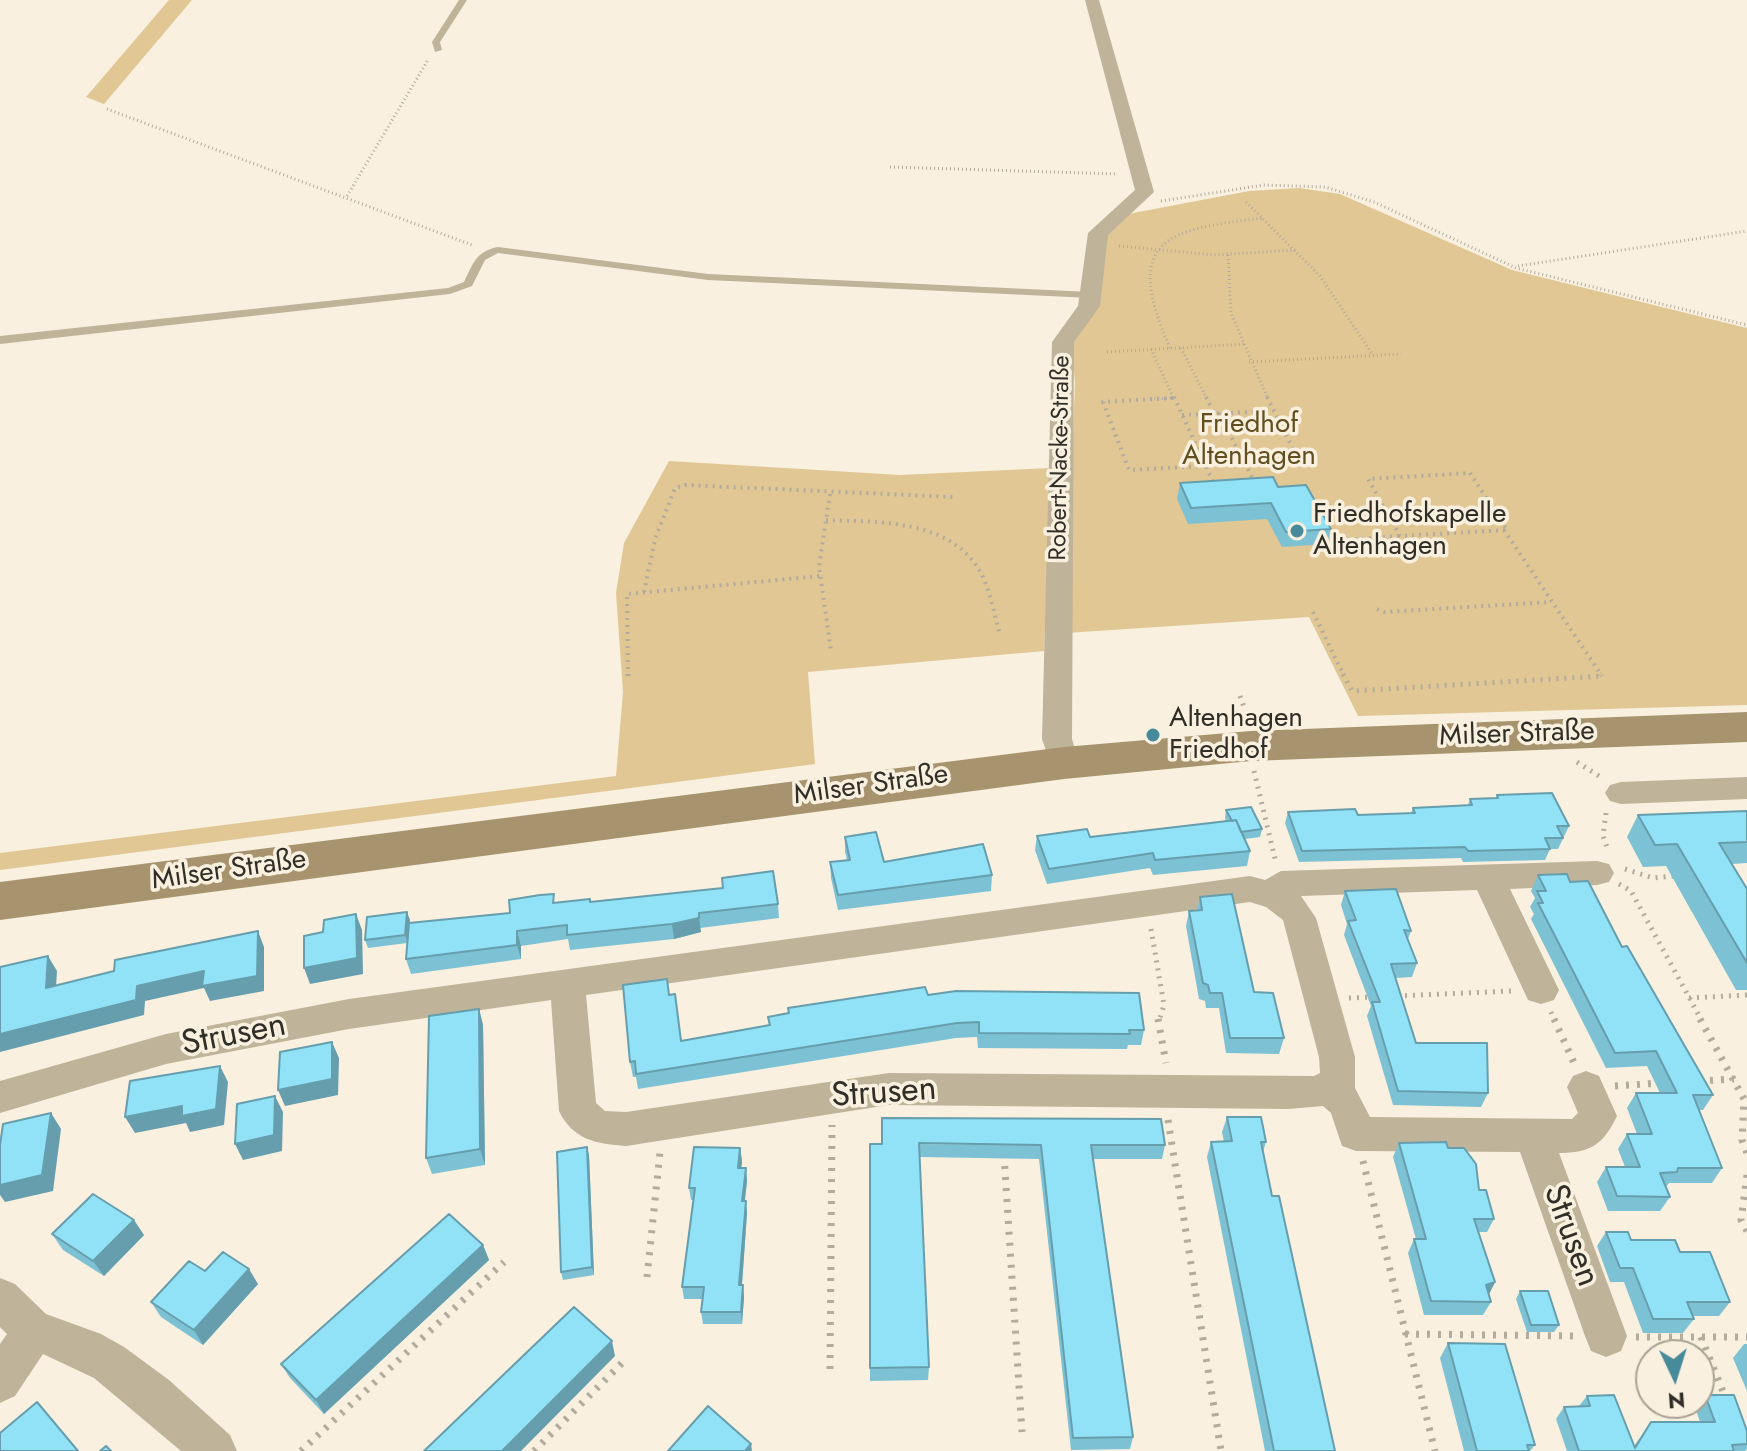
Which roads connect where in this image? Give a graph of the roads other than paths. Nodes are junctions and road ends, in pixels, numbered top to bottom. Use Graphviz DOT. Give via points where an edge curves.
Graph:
graph roads {
  1 [pos="463,0"];
  2 [pos="1092,0"];
  3 [pos="438,50"];
  4 [pos="1091,295"];
  5 [pos="0,340"];
  6 [pos="1747,727"];
  7 [pos="1064,763"];
  8 [pos="1747,788"];
  9 [pos="1621,793"];
  10 [pos="1609,864"];
  11 [pos="1488,877"];
  12 [pos="1277,889"];
  13 [pos="0,901"];
  14 [pos="567,981"];
  15 [pos="1541,990"];
  16 [pos="1586,1087"];
  17 [pos="1330,1089"];
  18 [pos="0,1097"];
  19 [pos="1533,1135"];
  20 [pos="0,1298"];
  21 [pos="34,1331"];
  22 [pos="1606,1336"];
  23 [pos="0,1381"];
  24 [pos="214,1451"];
  1 -- 3 [label="lane" via="436,42"];
  2 -- 4 [label="street, Robert-Nacke-Straße" via="1145,192 1098,233"];
  4 -- 5 [label="lane" via="708,277 488,251 468,284 450,291"];
  4 -- 7 [label="street, Robert-Nacke-Straße" via="1086,315 1063,342 1057,739"];
  6 -- 7 [label="main road, Milser Straße" via="1311,743"];
  7 -- 13 [label="main road, Milser Straße"];
  8 -- 9 [label="street"];
  10 -- 11 [label="street, Strusen"];
  11 -- 12 [label="street, Strusen"];
  11 -- 15 [label="street"];
  12 -- 14 [label="street, Strusen" via="1234,890"];
  12 -- 17 [label="street" via="1299,918 1322,999 1339,1073 1339,1082"];
  14 -- 17 [label="street, Strusen" via="578,1111 597,1127 626,1129 889,1089"];
  14 -- 18 [label="street, Strusen" via="166,1049"];
  16 -- 19 [label="street" via="1598,1116 1582,1136"];
  17 -- 19 [label="street" via="1347,1104 1356,1134"];
  19 -- 22 [label="street, Strusen"];
  20 -- 21 [label="street"];
  21 -- 23 [label="street"];
  21 -- 24 [label="street" via="60,1336 124,1373"];
}
